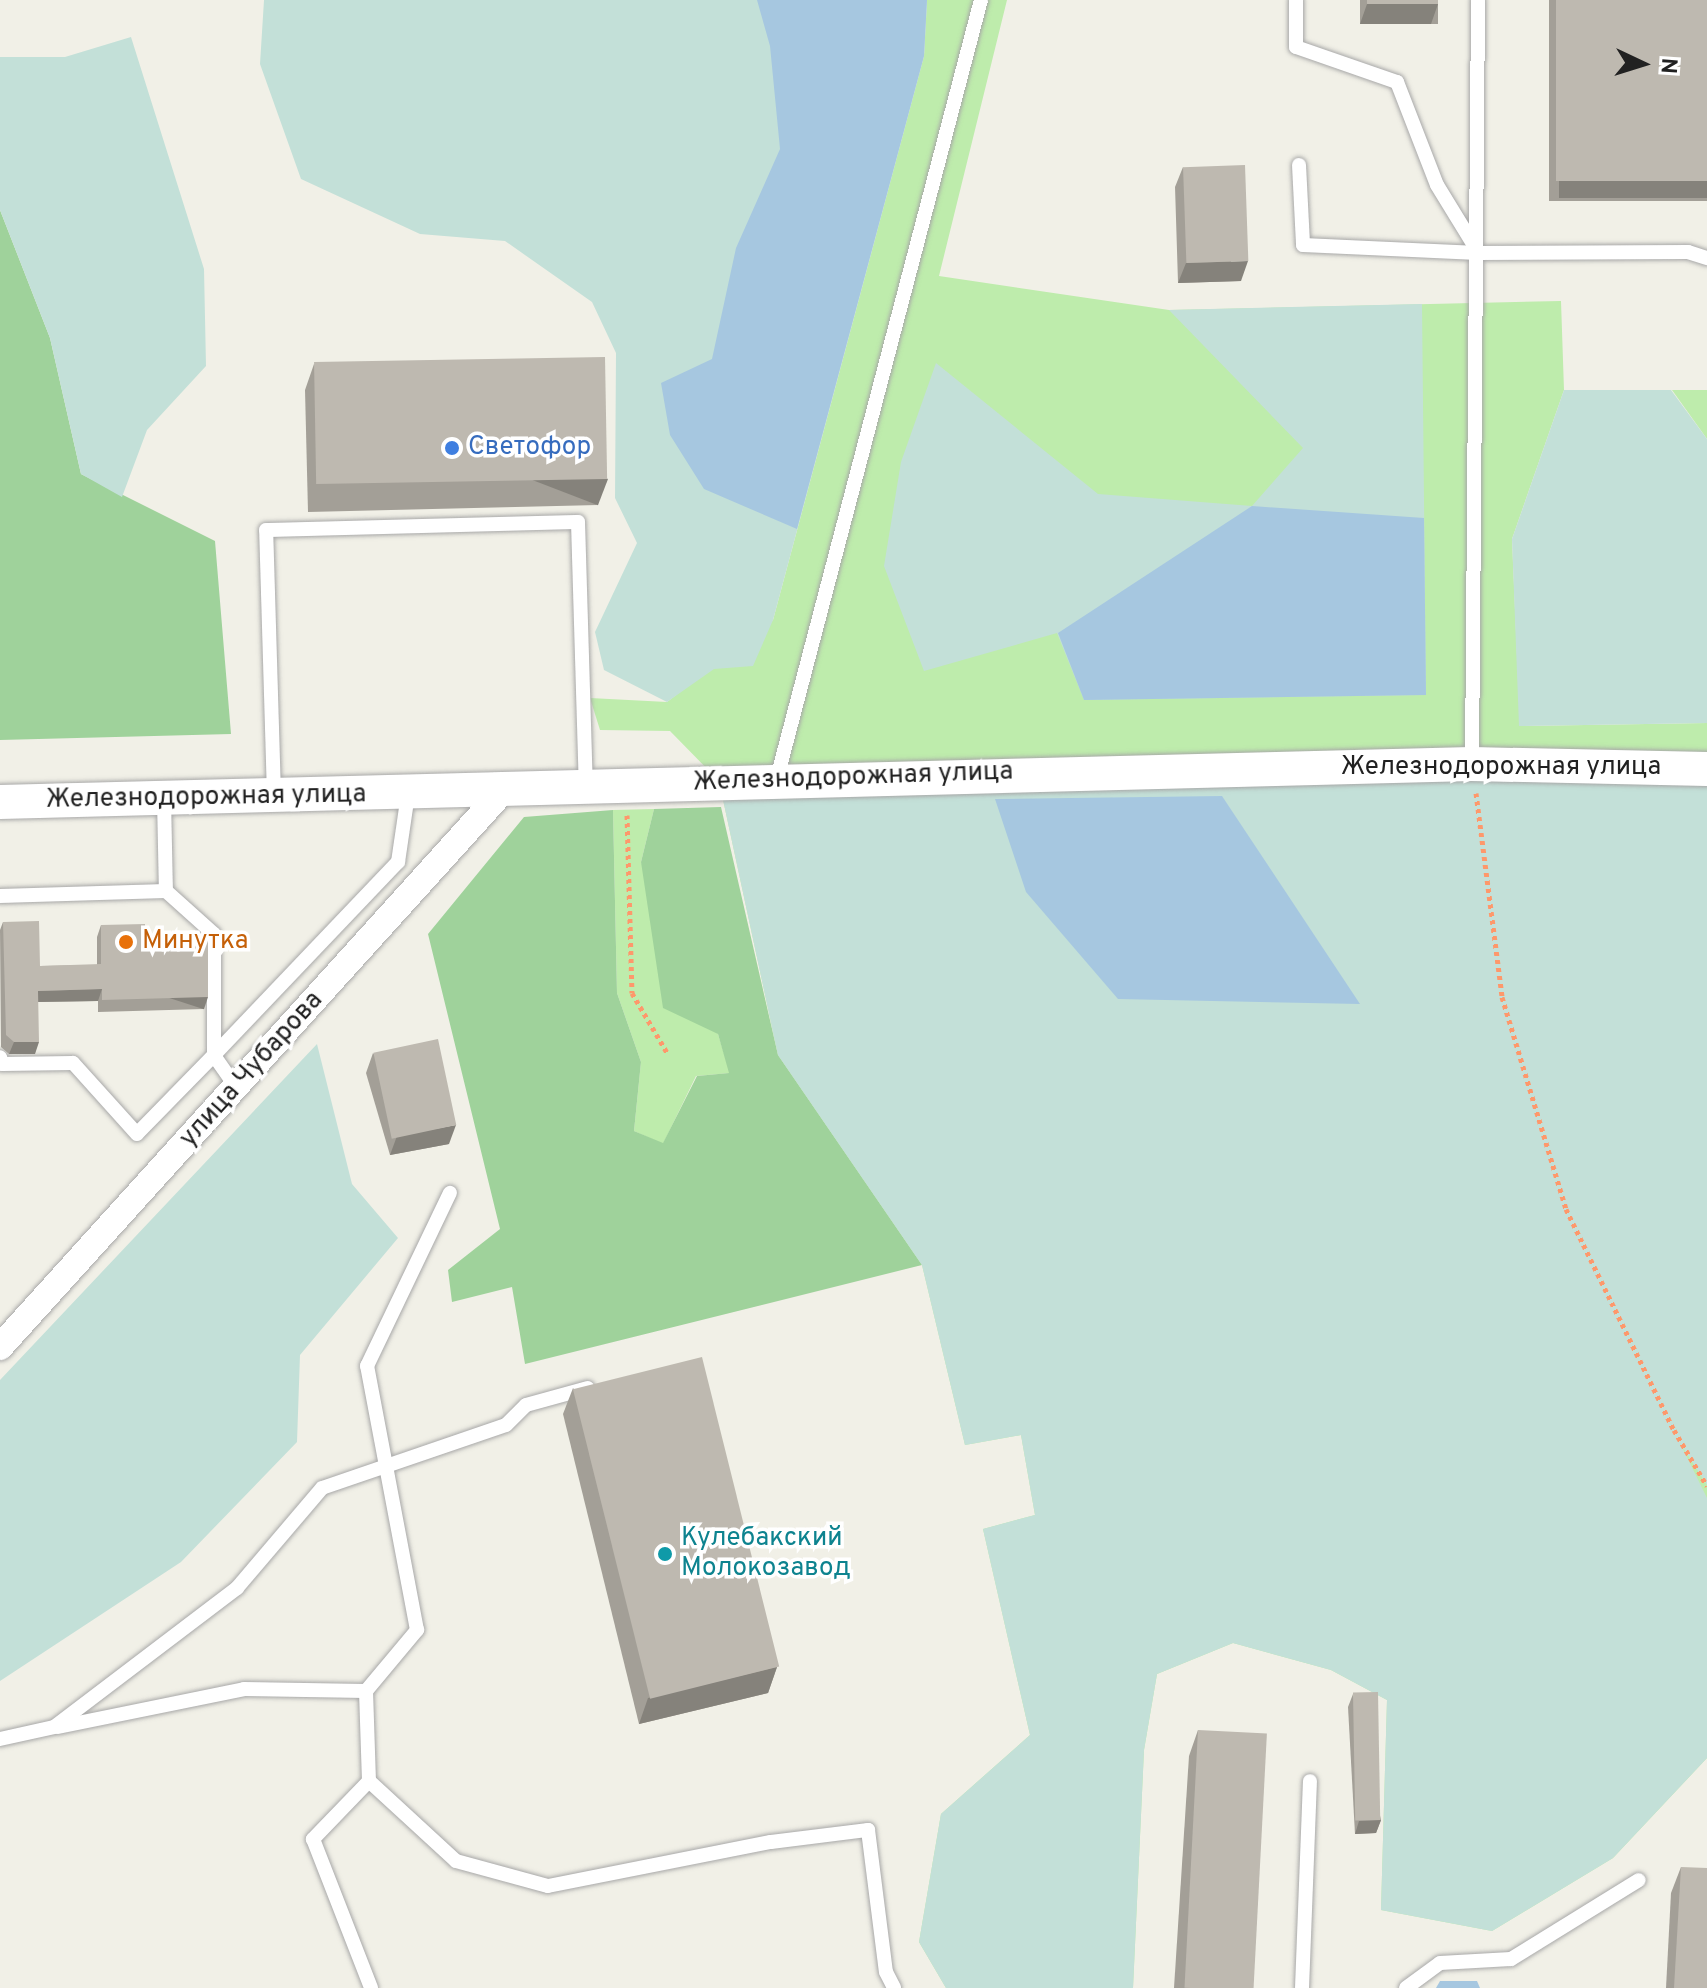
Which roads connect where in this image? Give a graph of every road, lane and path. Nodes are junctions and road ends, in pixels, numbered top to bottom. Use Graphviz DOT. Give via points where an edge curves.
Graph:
graph roads {
  1 [pos="981,0"];
  2 [pos="1296,0"];
  3 [pos="1478,0"];
  4 [pos="1299,165"];
  5 [pos="1478,253"];
  6 [pos="1707,258"];
  7 [pos="1472,764"];
  8 [pos="1707,769"];
  9 [pos="777,778"];
  10 [pos="627,786"];
  11 [pos="586,788"];
  12 [pos="502,792"];
  13 [pos="408,794"];
  14 [pos="274,797"];
  15 [pos="164,799"];
  16 [pos="0,802"];
  17 [pos="166,891"];
  18 [pos="0,896"];
  19 [pos="668,1054"];
  20 [pos="214,1055"];
  21 [pos="0,1057"];
  22 [pos="236,1087"];
  23 [pos="450,1193"];
  24 [pos="0,1347"];
  25 [pos="598,1385"];
  26 [pos="385,1463"];
  27 [pos="1707,1486"];
  28 [pos="366,1691"];
  29 [pos="54,1727"];
  30 [pos="0,1739"];
  31 [pos="369,1781"];
  32 [pos="1310,1781"];
  33 [pos="1639,1880"];
  34 [pos="371,1988"];
  35 [pos="894,1988"];
  36 [pos="1302,1988"];
  37 [pos="1406,1988"];
  1 -- 9 [label="lane"];
  2 -- 5 [label="lane" via="1296,47 1397,82 1437,185"];
  3 -- 5 [label="lane"];
  4 -- 5 [label="lane" via="1303,245"];
  5 -- 6 [label="lane" via="1688,252"];
  5 -- 7 [label="lane"];
  7 -- 8 [label="street, Железнодорожная улица"];
  7 -- 9 [label="street, Железнодорожная улица"];
  7 -- 27 [label="path" via="1502,997 1566,1209 1674,1430"];
  9 -- 10 [label="street, Железнодорожная улица"];
  10 -- 11 [label="street, Железнодорожная улица"];
  10 -- 19 [label="path" via="632,993"];
  11 -- 12 [label="street, Железнодорожная улица"];
  11 -- 14 [label="lane" via="578,522 266,530"];
  12 -- 13 [label="street, Железнодорожная улица"];
  12 -- 22 [label="street, улица Чубарова"];
  13 -- 14 [label="street, Железнодорожная улица"];
  13 -- 20 [label="lane" via="398,862"];
  14 -- 15 [label="street, Железнодорожная улица"];
  15 -- 16 [label="street, Железнодорожная улица"];
  15 -- 17 [label="lane"];
  17 -- 18 [label="lane"];
  17 -- 20 [label="lane" via="214,934"];
  20 -- 21 [label="lane" via="137,1134 73,1063 2,1064"];
  20 -- 22 [label="lane"];
  22 -- 24 [label="street, улица Чубарова"];
  23 -- 26 [label="lane" via="367,1366"];
  25 -- 26 [label="lane" via="526,1405 506,1425"];
  26 -- 28 [label="lane" via="417,1630"];
  26 -- 29 [label="lane" via="322,1488 237,1588"];
  28 -- 29 [label="lane" via="244,1689"];
  28 -- 31 [label="lane"];
  29 -- 30 [label="lane"];
  31 -- 34 [label="lane" via="313,1839"];
  31 -- 35 [label="lane" via="456,1861 548,1886 771,1842 868,1830 886,1972"];
  32 -- 36 [label="lane"];
  33 -- 37 [label="lane" via="1511,1959 1440,1963"];
}
